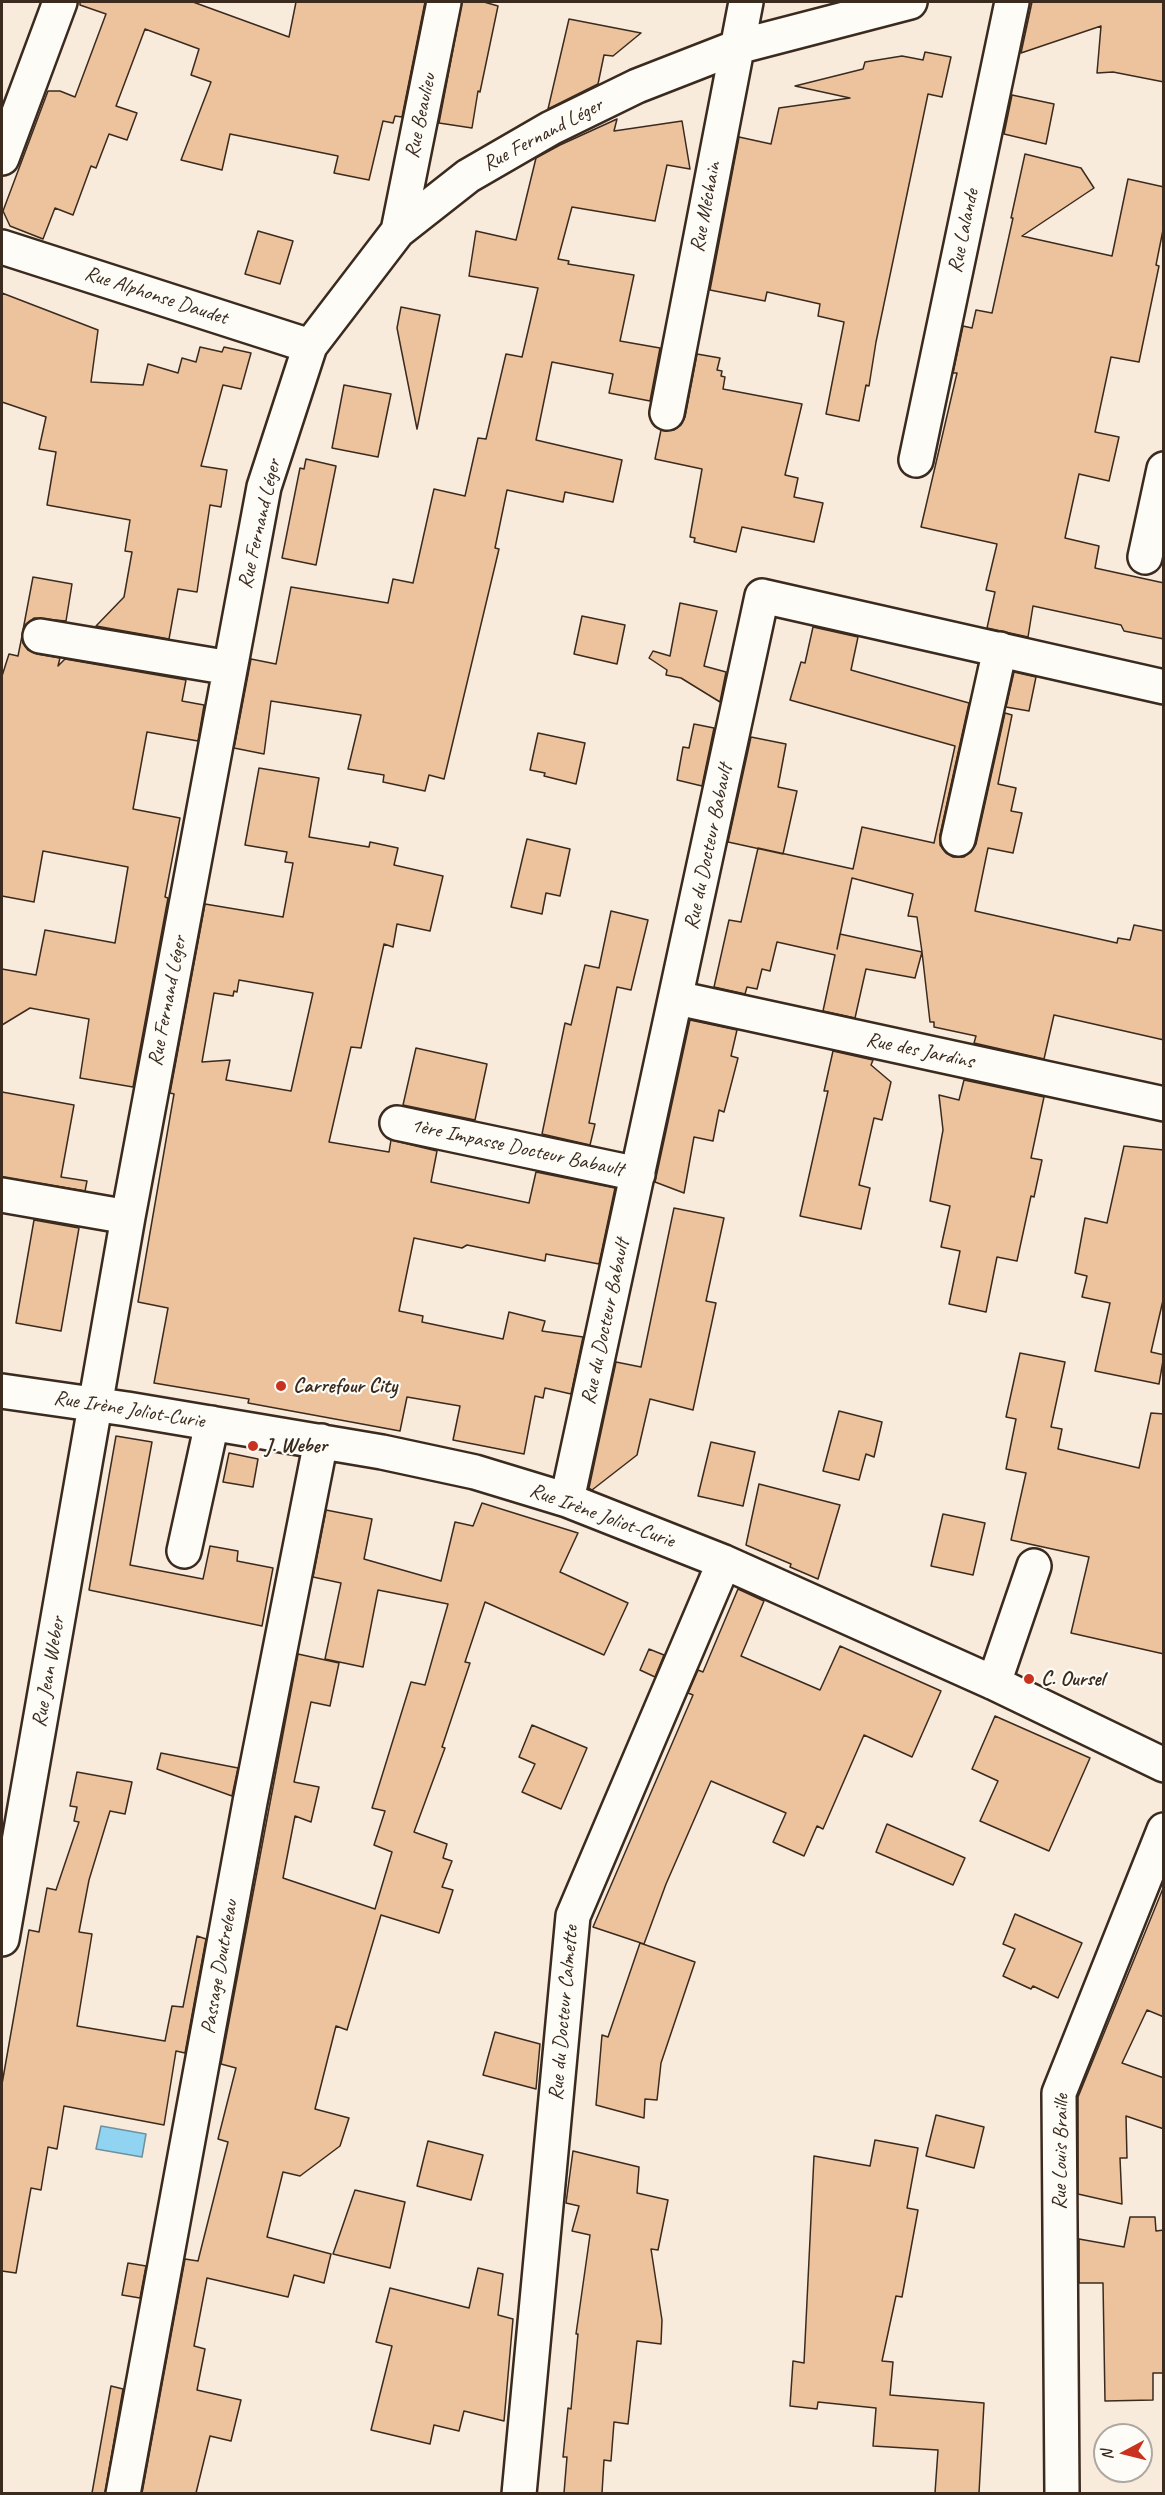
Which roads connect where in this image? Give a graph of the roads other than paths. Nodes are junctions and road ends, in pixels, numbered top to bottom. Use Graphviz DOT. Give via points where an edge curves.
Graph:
graph roads {
  1 [pos="60,2"];
  2 [pos="444,2"];
  3 [pos="746,2"];
  4 [pos="910,2"];
  5 [pos="1012,2"];
  6 [pos="737,47"];
  7 [pos="2,158"];
  8 [pos="398,231"];
  9 [pos="2,247"];
  10 [pos="310,346"];
  11 [pos="667,412"];
  12 [pos="916,460"];
  13 [pos="1164,469"];
  14 [pos="1145,557"];
  15 [pos="40,636"];
  16 [pos="1000,649"];
  17 [pos="230,668"];
  18 [pos="1164,687"];
  19 [pos="958,839"];
  20 [pos="677,998"];
  21 [pos="1164,1104"];
  22 [pos="397,1123"];
  23 [pos="638,1174"];
  24 [pos="2,1196"];
  25 [pos="128,1217"];
  26 [pos="2,1391"];
  27 [pos="96,1405"];
  28 [pos="212,1423"];
  29 [pos="321,1441"];
  30 [pos="567,1500"];
  31 [pos="184,1551"];
  32 [pos="724,1562"];
  33 [pos="1034,1566"];
  34 [pos="994,1683"];
  35 [pos="1164,1765"];
  36 [pos="1164,1830"];
  37 [pos="2,1939"];
  38 [pos="123,2493"];
  39 [pos="519,2493"];
  40 [pos="1062,2493"];
  1 -- 7 [label="street"];
  2 -- 8 [label="street, Rue Beaulieu"];
  3 -- 6 [label="street, Rue Méchain"];
  4 -- 6 [label="street, Rue Fernand Léger"];
  5 -- 12 [label="street, Rue Lalande"];
  6 -- 8 [label="street, Rue Fernand Léger" via="638,86 551,128 468,176"];
  6 -- 11 [label="street, Rue Méchain"];
  8 -- 10 [label="street, Rue Fernand Léger"];
  9 -- 10 [label="street, Rue Alphonse Daudet"];
  10 -- 17 [label="street, Rue Fernand Léger" via="264,487"];
  13 -- 14 [label="street"];
  15 -- 17 [label="street"];
  16 -- 18 [label="street, Rue du Docteur Babault"];
  16 -- 19 [label="street"];
  16 -- 20 [label="street, Rue du Docteur Babault" via="762,596"];
  17 -- 25 [label="street, Rue Fernand Léger"];
  20 -- 21 [label="street, Rue des Jardins"];
  20 -- 23 [label="street, Rue du Docteur Babault"];
  22 -- 23 [label="street, 1ère Impasse Docteur Babault"];
  23 -- 30 [label="street, Rue du Docteur Babault"];
  24 -- 25 [label="street"];
  25 -- 27 [label="street, Rue Fernand Léger"];
  26 -- 27 [label="street, Rue Irène Joliot-Curie"];
  27 -- 28 [label="street, Rue Irène Joliot-Curie"];
  27 -- 37 [label="street, Rue Jean Weber"];
  28 -- 29 [label="street, Rue Irène Joliot-Curie"];
  28 -- 31 [label="street"];
  29 -- 30 [label="street, Rue Irène Joliot-Curie" via="474,1472"];
  29 -- 38 [label="street, Passage Doutreleau" via="250,1802"];
  30 -- 32 [label="street, Rue Irène Joliot-Curie"];
  32 -- 34 [label="street, Rue Irène Joliot-Curie"];
  32 -- 39 [label="street, Rue du Docteur Calmette" via="573,1916"];
  33 -- 34 [label="street"];
  34 -- 35 [label="street, Rue Irène Joliot-Curie"];
  36 -- 40 [label="street, Rue Louis Braille" via="1059,2093"];
}
